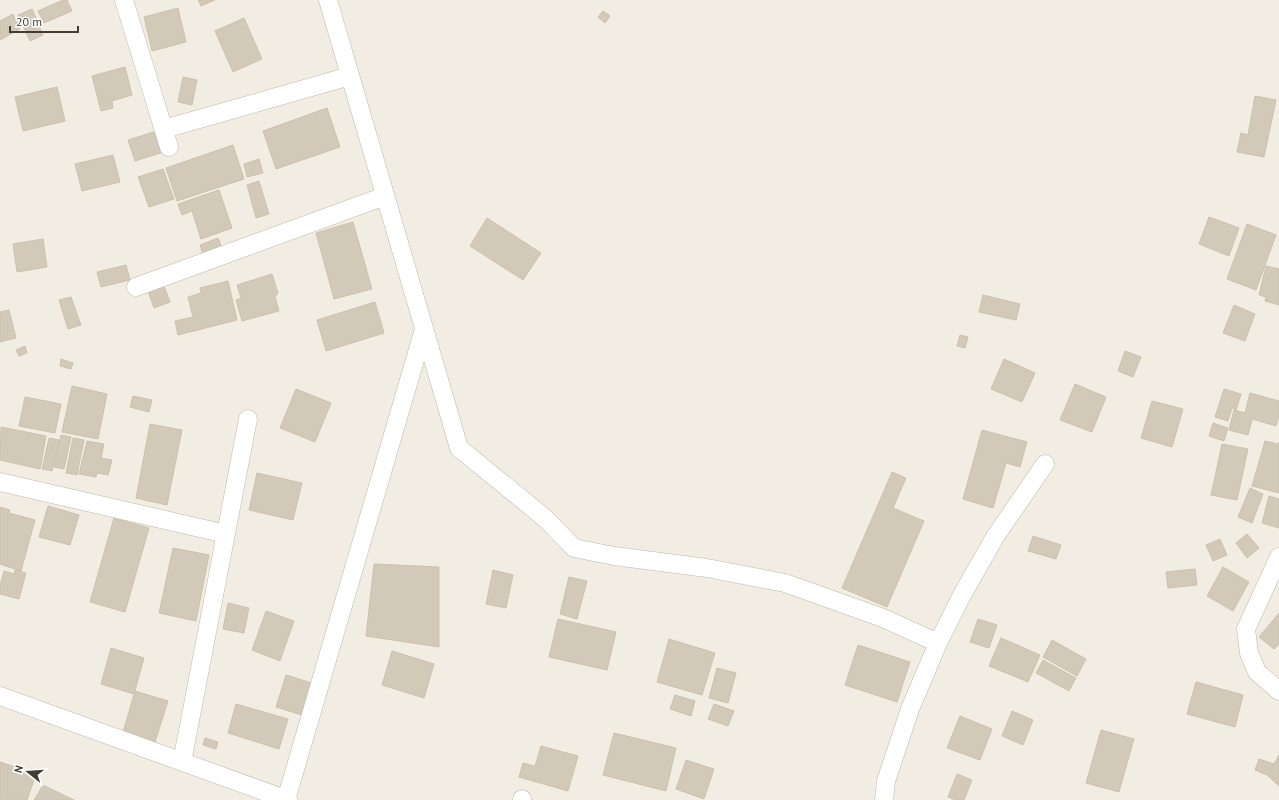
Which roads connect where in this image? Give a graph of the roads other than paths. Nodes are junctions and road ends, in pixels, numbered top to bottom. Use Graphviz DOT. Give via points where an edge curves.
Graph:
graph roads {
  1 [pos="124,0"];
  2 [pos="328,0"];
  3 [pos="350,76"];
  4 [pos="164,129"];
  5 [pos="169,147"];
  6 [pos="385,196"];
  7 [pos="136,287"];
  8 [pos="424,328"];
  9 [pos="248,419"];
  10 [pos="1045,464"];
  11 [pos="0,482"];
  12 [pos="226,534"];
  13 [pos="1279,556"];
  14 [pos="938,643"];
  15 [pos="1279,691"];
  16 [pos="0,696"];
  17 [pos="182,762"];
  18 [pos="286,800"];
  19 [pos="884,800"];
  1 -- 4 [label="street"];
  2 -- 3 [label="street"];
  3 -- 4 [label="street"];
  3 -- 6 [label="street"];
  4 -- 5 [label="street"];
  6 -- 7 [label="street"];
  6 -- 8 [label="street"];
  8 -- 14 [label="street" via="459,448 546,519 574,548 707,568 785,583 883,618"];
  8 -- 18 [label="street"];
  9 -- 12 [label="street"];
  10 -- 14 [label="street" via="995,537"];
  11 -- 12 [label="street"];
  12 -- 17 [label="street"];
  13 -- 15 [label="street" via="1246,629 1249,653 1257,672"];
  14 -- 19 [label="street" via="910,708 886,781"];
  16 -- 17 [label="street"];
  17 -- 18 [label="street"];
}
